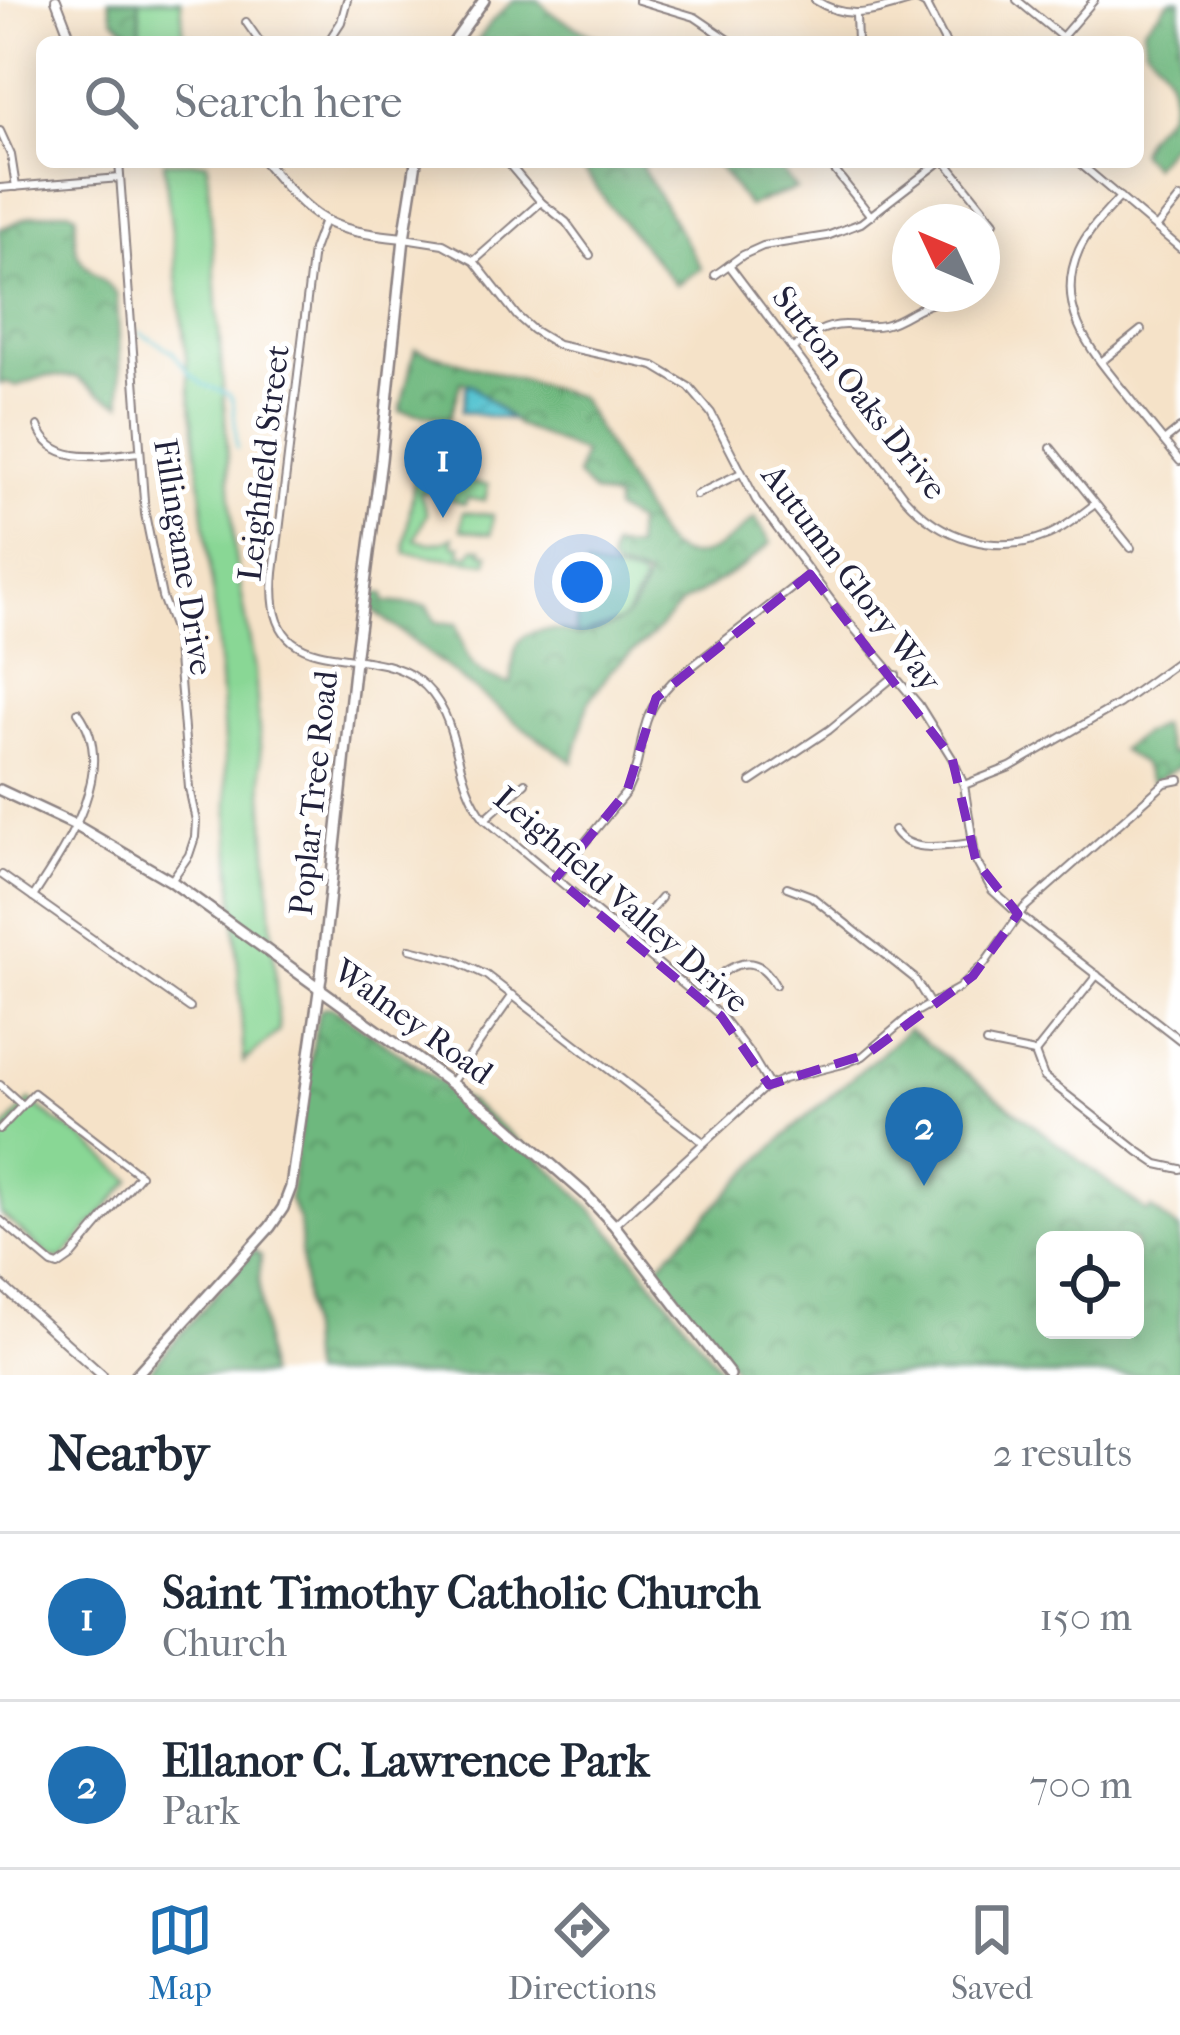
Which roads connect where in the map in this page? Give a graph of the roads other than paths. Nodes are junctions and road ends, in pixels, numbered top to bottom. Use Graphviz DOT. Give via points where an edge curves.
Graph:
graph roads {
  1 [pos="56,0"];
  2 [pos="347,0"];
  3 [pos="484,0"];
  4 [pos="638,0"];
  5 [pos="815,0"];
  6 [pos="915,0"];
  7 [pos="1017,0"];
  8 [pos="1094,0"];
  9 [pos="929,2"];
  10 [pos="856,15"];
  11 [pos="246,22"];
  12 [pos="70,36"];
  13 [pos="256,36"];
  14 [pos="332,36"];
  15 [pos="458,36"];
  16 [pos="722,36"];
  17 [pos="857,36"];
  18 [pos="943,36"];
  19 [pos="1060,36"];
  20 [pos="1068,36"];
  21 [pos="0,131"];
  22 [pos="119,168"];
  23 [pos="270,168"];
  24 [pos="415,168"];
  25 [pos="512,168"];
  26 [pos="833,168"];
  27 [pos="935,168"];
  28 [pos="948,168"];
  29 [pos="1085,168"];
  30 [pos="120,178"];
  31 [pos="16,187"];
  32 [pos="0,188"];
  33 [pos="1120,197"];
  34 [pos="1180,198"];
  35 [pos="541,202"];
  36 [pos="979,204"];
  37 [pos="871,216"];
  38 [pos="324,220"];
  39 [pos="1156,228"];
  40 [pos="404,238"];
  41 [pos="1180,248"];
  42 [pos="590,255"];
  43 [pos="474,261"];
  44 [pos="728,265"];
  45 [pos="715,275"];
  46 [pos="910,312"];
  47 [pos="1141,330"];
  48 [pos="792,349"];
  49 [pos="1101,362"];
  50 [pos="38,426"];
  51 [pos="1180,428"];
  52 [pos="1164,441"];
  53 [pos="1051,448"];
  54 [pos="140,452"];
  55 [pos="1180,461"];
  56 [pos="741,473"];
  57 [pos="696,495"];
  58 [pos="1095,504"];
  59 [pos="1130,548"];
  60 [pos="810,574"];
  61 [pos="1180,660"];
  62 [pos="355,661"];
  63 [pos="896,675"];
  64 [pos="78,712"];
  65 [pos="1180,780"];
  66 [pos="751,782"];
  67 [pos="525,783"];
  68 [pos="964,785"];
  69 [pos="0,790"];
  70 [pos="485,819"];
  71 [pos="75,825"];
  72 [pos="894,830"];
  73 [pos="971,843"];
  74 [pos="2,875"];
  75 [pos="556,878"];
  76 [pos="172,881"];
  77 [pos="787,887"];
  78 [pos="33,897"];
  79 [pos="661,898"];
  80 [pos="1018,914"];
  81 [pos="628,938"];
  82 [pos="410,949"];
  83 [pos="1097,975"];
  84 [pos="775,986"];
  85 [pos="320,988"];
  86 [pos="513,995"];
  87 [pos="698,996"];
  88 [pos="930,1004"];
  89 [pos="190,1007"];
  90 [pos="1180,1040"];
  91 [pos="986,1042"];
  92 [pos="1035,1053"];
  93 [pos="451,1083"];
  94 [pos="0,1085"];
  95 [pos="769,1085"];
  96 [pos="22,1105"];
  97 [pos="0,1129"];
  98 [pos="703,1142"];
  99 [pos="1180,1169"];
  100 [pos="0,1220"];
  101 [pos="614,1225"];
  102 [pos="0,1284"];
  103 [pos="102,1375"];
  104 [pos="136,1375"];
  105 [pos="730,1375"];
  1 -- 12 [label="street"];
  2 -- 14 [label="street"];
  3 -- 15 [label="main road"];
  4 -- 16 [label="street" via="695,17"];
  5 -- 10 [label="street"];
  6 -- 9 [label="street"];
  6 -- 10 [label="street"];
  7 -- 19 [label="street"];
  8 -- 20 [label="street"];
  9 -- 18 [label="street"];
  10 -- 17 [label="street"];
  11 -- 13 [label="street"];
  21 -- 31 [label="street"];
  22 -- 30 [label="street, Fillingame Drive"];
  23 -- 38 [label="street"];
  24 -- 40 [label="main road, Poplar Tree Road"];
  25 -- 35 [label="street"];
  26 -- 37 [label="street"];
  27 -- 37 [label="street"];
  28 -- 36 [label="street"];
  29 -- 33 [label="street"];
  30 -- 31 [label="street"];
  30 -- 54 [label="street, Fillingame Drive"];
  31 -- 32 [label="street"];
  33 -- 39 [label="street"];
  33 -- 49 [label="street" via="1084,242 1071,280 1076,324"];
  34 -- 39 [label="street"];
  35 -- 42 [label="street"];
  35 -- 43 [label="street"];
  37 -- 44 [label="street" via="827,236 764,246"];
  38 -- 40 [label="street"];
  38 -- 62 [label="street, Leighfield Street" via="313,250 272,594 295,643"];
  39 -- 41 [label="street"];
  40 -- 43 [label="street" via="443,244"];
  40 -- 62 [label="main road, Poplar Tree Road"];
  43 -- 56 [label="street, Autumn Glory Way" via="545,338 654,366 689,387"];
  44 -- 45 [label="street"];
  44 -- 48 [label="street, Sutton Oaks Drive"];
  46 -- 48 [label="street" via="886,325 826,327"];
  47 -- 49 [label="street"];
  48 -- 58 [label="street, Sutton Oaks Drive" via="904,496 941,529 988,544 1025,542"];
  49 -- 52 [label="street"];
  50 -- 54 [label="street" via="48,444 72,455"];
  51 -- 52 [label="street"];
  52 -- 55 [label="street"];
  53 -- 58 [label="street"];
  54 -- 76 [label="street, Fillingame Drive" via="148,532 176,634 196,821 189,855"];
  56 -- 57 [label="street"];
  56 -- 60 [label="street, Autumn Glory Way"];
  58 -- 59 [label="street"];
  60 -- 63 [label="street, Autumn Glory Way"];
  60 -- 75 [label="street" via="656,698 627,791"];
  61 -- 68 [label="street" via="1119,704"];
  62 -- 70 [label="street, Leighfield Valley Drive" via="398,669 435,696 466,791"];
  62 -- 85 [label="main road, Poplar Tree Road"];
  63 -- 66 [label="street"];
  63 -- 68 [label="street, Autumn Glory Way"];
  64 -- 71 [label="street" via="89,730 92,766"];
  65 -- 80 [label="street" via="1165,783"];
  67 -- 70 [label="street"];
  68 -- 73 [label="street, Autumn Glory Way"];
  69 -- 71 [label="main road, Walney Road"];
  70 -- 75 [label="street, Leighfield Valley Drive"];
  71 -- 76 [label="main road, Walney Road"];
  71 -- 78 [label="street"];
  72 -- 73 [label="street" via="912,845"];
  73 -- 80 [label="street, Autumn Glory Way" via="982,877"];
  74 -- 78 [label="street"];
  75 -- 81 [label="street, Leighfield Valley Drive"];
  76 -- 85 [label="main road, Walney Road"];
  77 -- 88 [label="street" via="811,896 914,978"];
  78 -- 89 [label="street"];
  79 -- 81 [label="street"];
  80 -- 83 [label="street, Autumn Glory Way"];
  80 -- 88 [label="street" via="973,976"];
  81 -- 87 [label="street, Leighfield Valley Drive"];
  82 -- 86 [label="street" via="468,965"];
  83 -- 90 [label="street, Autumn Glory Way"];
  83 -- 92 [label="street"];
  84 -- 87 [label="street" via="760,967 738,965"];
  85 -- 93 [label="main road, Walney Road"];
  85 -- 104 [label="main road, Poplar Tree Road" via="283,1208"];
  86 -- 93 [label="street"];
  86 -- 98 [label="street"];
  87 -- 95 [label="street, Leighfield Valley Drive" via="739,1037"];
  88 -- 95 [label="street" via="863,1056"];
  91 -- 92 [label="street"];
  92 -- 99 [label="street" via="1044,1077 1157,1164"];
  93 -- 101 [label="main road, Walney Road"];
  94 -- 96 [label="street"];
  95 -- 98 [label="street"];
  96 -- 97 [label="street"];
  96 -- 100 [label="street" via="34,1093 140,1175 58,1266"];
  98 -- 101 [label="street"];
  101 -- 105 [label="main road, Walney Road"];
  102 -- 103 [label="street"];
}
